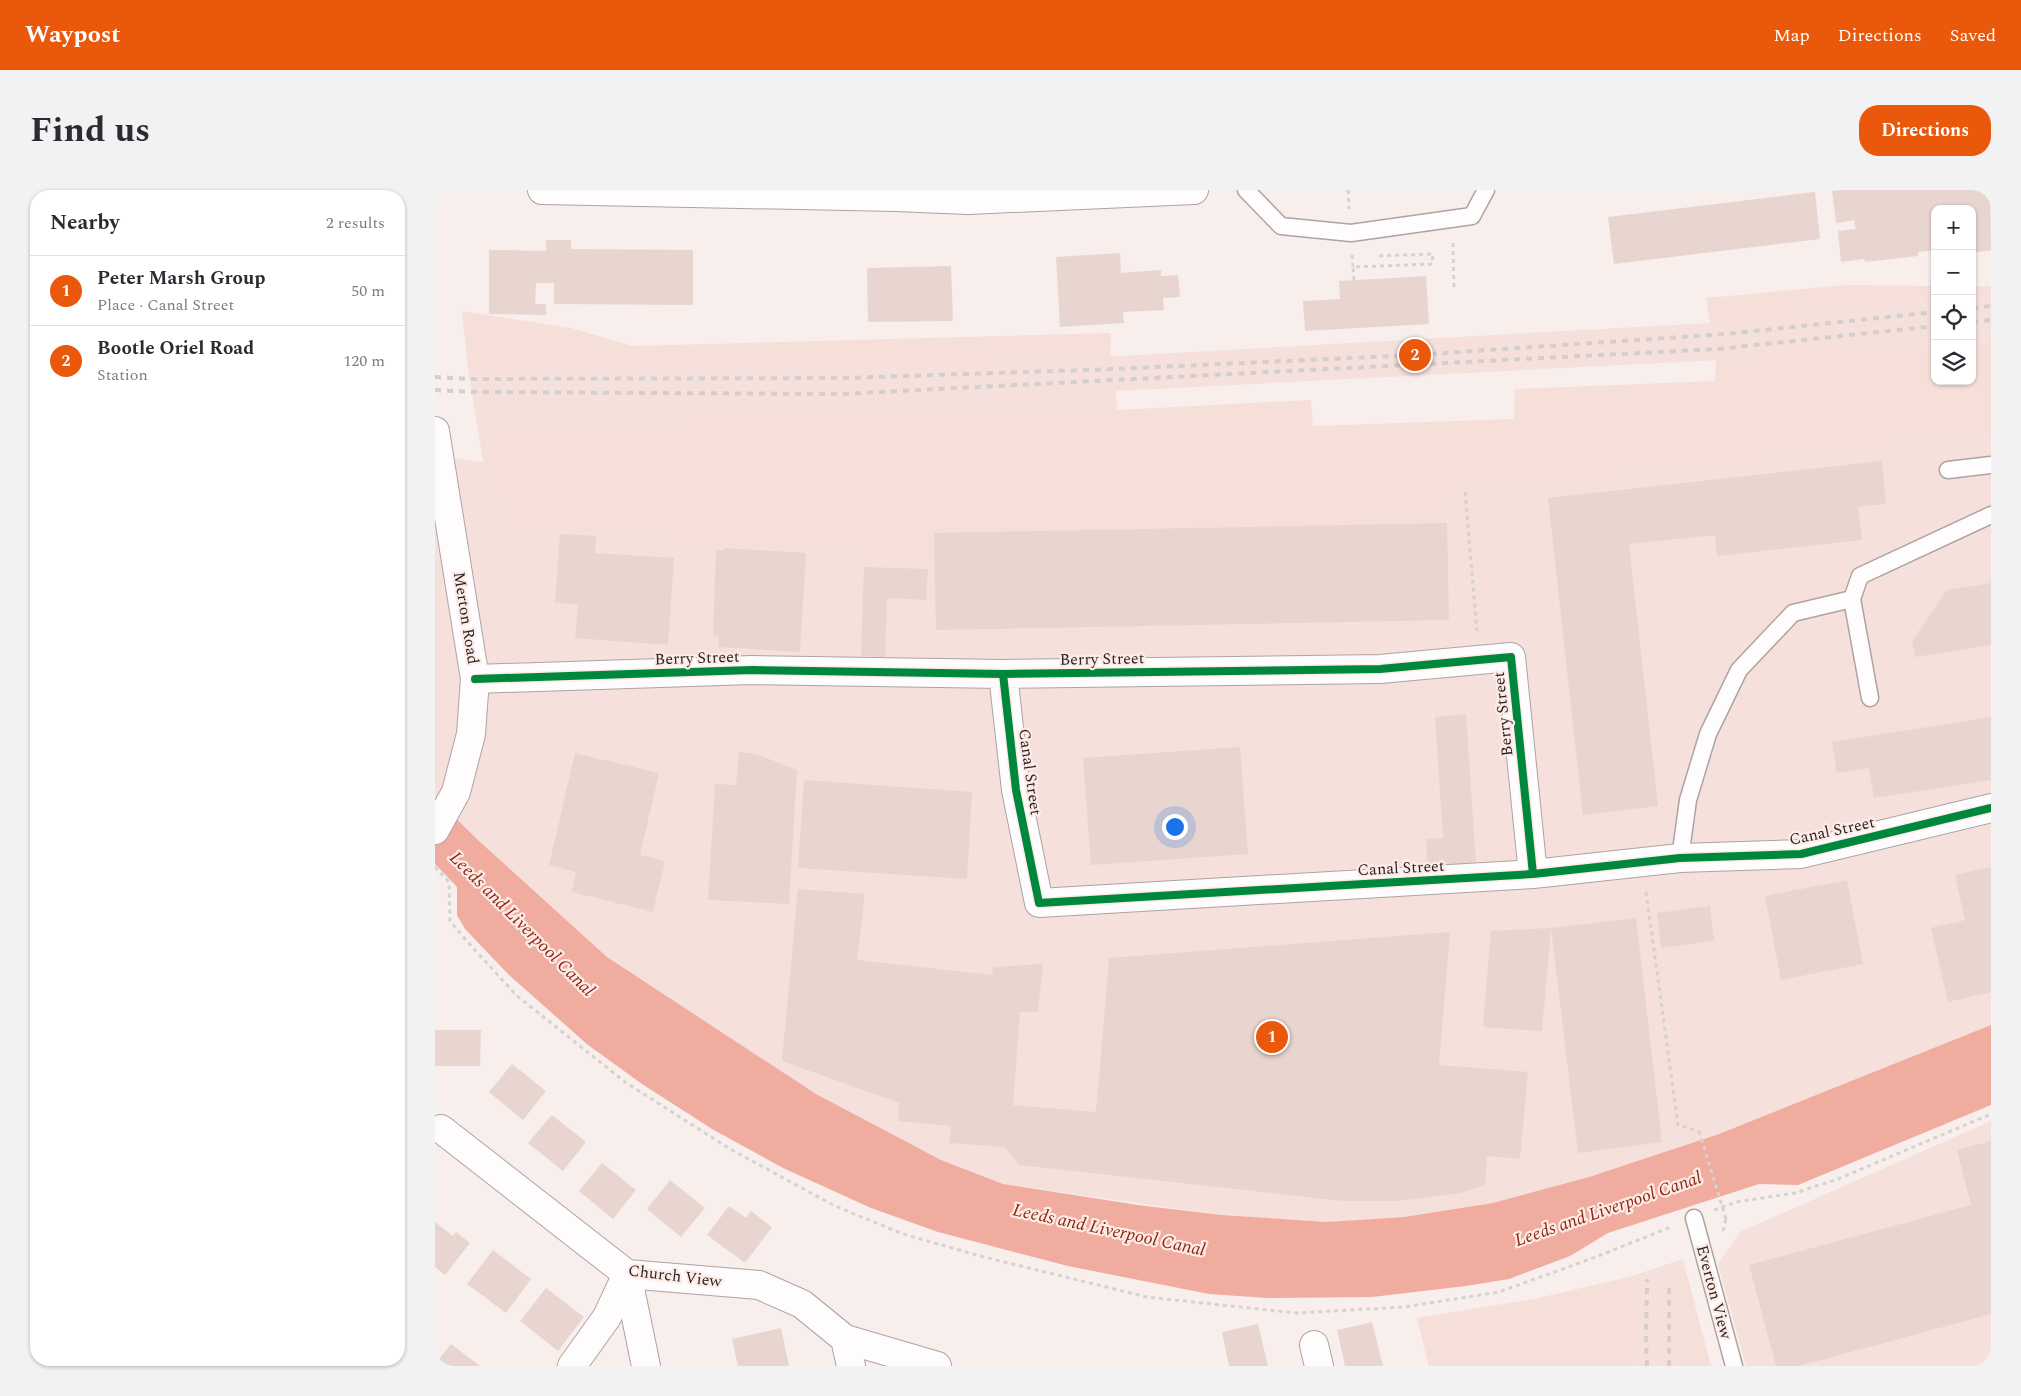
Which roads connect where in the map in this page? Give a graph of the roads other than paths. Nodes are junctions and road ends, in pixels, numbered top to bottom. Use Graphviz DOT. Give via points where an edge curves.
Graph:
graph roads {
  1 [pos="543,190"];
  2 [pos="1194,190"];
  3 [pos="1246,190"];
  4 [pos="1486,190"];
  5 [pos="896,193"];
  6 [pos="435,431"];
  7 [pos="1991,465"];
  8 [pos="1948,470"];
  9 [pos="1991,515"];
  10 [pos="1852,599"];
  11 [pos="1003,674"];
  12 [pos="475,679"];
  13 [pos="1870,698"];
  14 [pos="1991,808"];
  15 [pos="435,830"];
  16 [pos="1680,858"];
  17 [pos="1533,874"];
  18 [pos="444,1126"];
  19 [pos="1694,1218"];
  20 [pos="627,1274"];
  21 [pos="845,1339"];
  22 [pos="572,1366"];
  23 [pos="646,1366"];
  24 [pos="851,1366"];
  25 [pos="937,1366"];
  26 [pos="1734,1366"];
  1 -- 5 [label="street"];
  2 -- 5 [label="street" via="968,200"];
  3 -- 4 [label="lane" via="1281,226 1351,233 1472,216"];
  6 -- 12 [label="street, Merton Road"];
  7 -- 8 [label="lane"];
  9 -- 10 [label="lane" via="1860,576"];
  10 -- 13 [label="lane"];
  10 -- 16 [label="lane" via="1793,613 1739,670 1709,734 1688,800"];
  11 -- 12 [label="street, Berry Street" via="752,670"];
  11 -- 17 [label="street, Berry Street" via="1380,669 1511,657"];
  11 -- 17 [label="street, Canal Street" via="1017,790 1039,903"];
  12 -- 15 [label="street, Merton Road" via="471,734 456,792"];
  14 -- 16 [label="street, Canal Street" via="1801,854"];
  16 -- 17 [label="street, Canal Street"];
  18 -- 20 [label="street, Church View"];
  19 -- 26 [label="lane, Everton View"];
  20 -- 21 [label="street, Church View" via="759,1285 802,1304"];
  20 -- 22 [label="street" via="607,1317"];
  20 -- 23 [label="street"];
  21 -- 24 [label="street"];
  21 -- 25 [label="street, Church View"];
}
